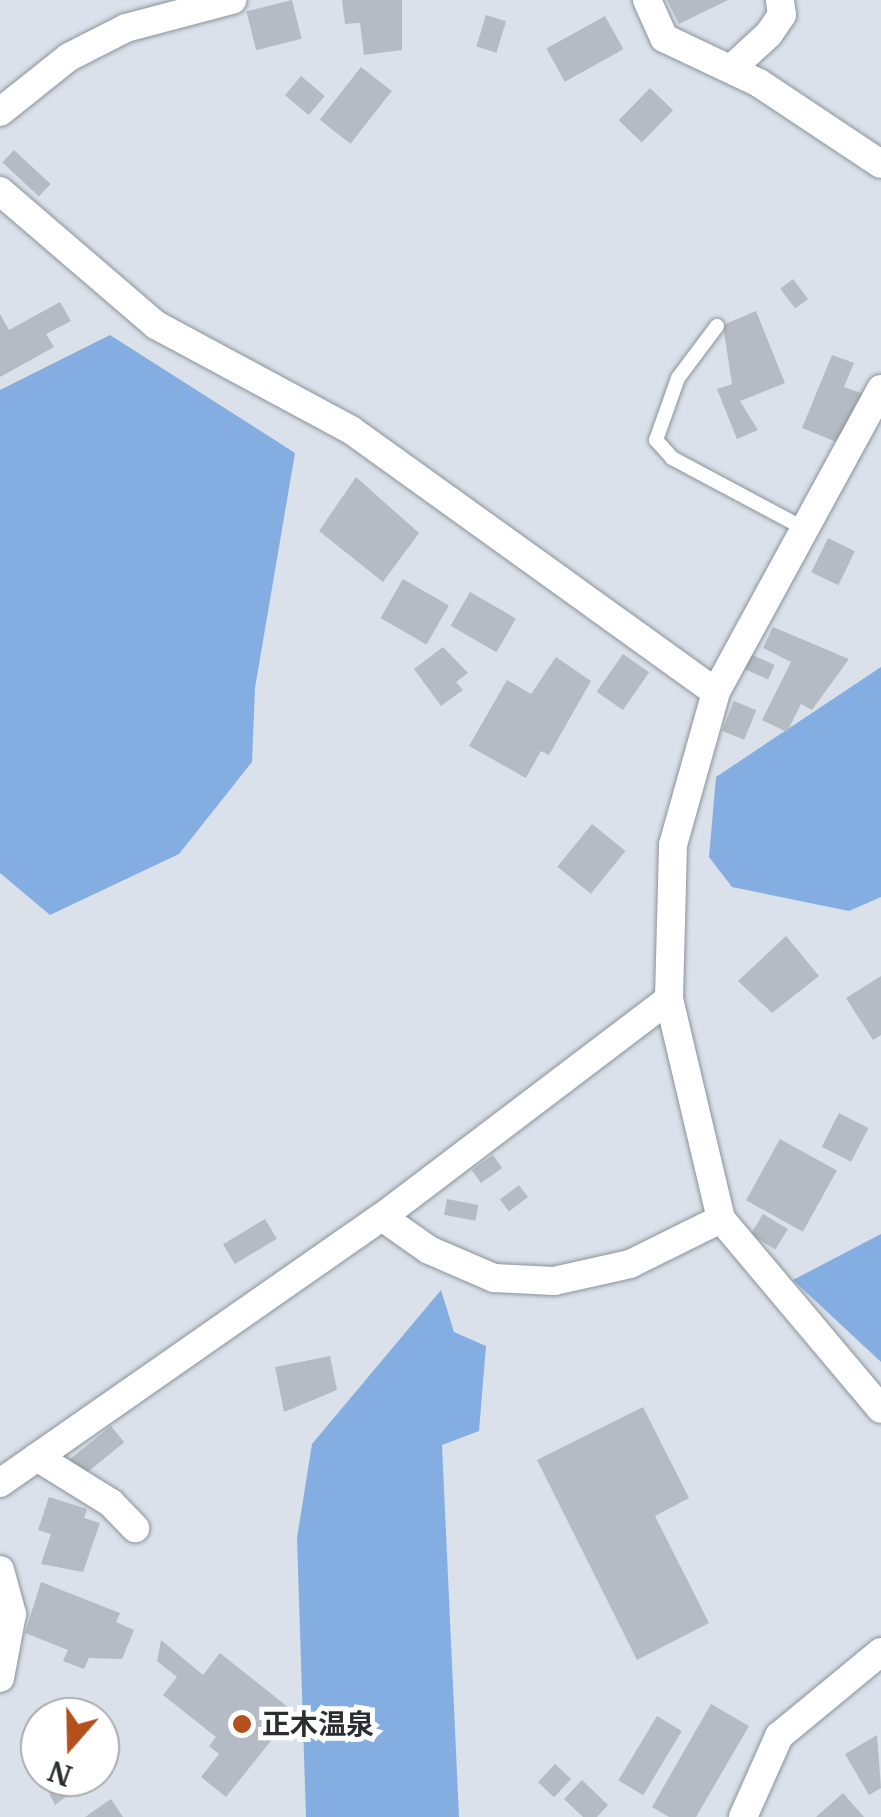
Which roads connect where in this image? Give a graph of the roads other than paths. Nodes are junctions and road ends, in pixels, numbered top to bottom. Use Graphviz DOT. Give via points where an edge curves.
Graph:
graph roads {
  1 [pos="232,0"];
  2 [pos="647,0"];
  3 [pos="780,0"];
  4 [pos="732,68"];
  5 [pos="0,112"];
  6 [pos="881,164"];
  7 [pos="0,192"];
  8 [pos="716,326"];
  9 [pos="881,389"];
  10 [pos="805,529"];
  11 [pos="716,692"];
  12 [pos="669,1000"];
  13 [pos="382,1217"];
  14 [pos="721,1220"];
  15 [pos="881,1409"];
  16 [pos="37,1456"];
  17 [pos="0,1483"];
  18 [pos="136,1528"];
  19 [pos="0,1570"];
  20 [pos="881,1652"];
  21 [pos="0,1678"];
  22 [pos="743,1817"];
  1 -- 5 [label="street" via="126,28 69,57"];
  2 -- 4 [label="street" via="664,38"];
  3 -- 4 [label="street" via="782,15 769,34"];
  4 -- 6 [label="street"];
  7 -- 11 [label="street" via="156,326 350,430"];
  8 -- 10 [label="lane" via="678,378 656,440 672,458"];
  9 -- 10 [label="street"];
  10 -- 11 [label="street"];
  11 -- 12 [label="street" via="673,845"];
  12 -- 13 [label="street"];
  12 -- 14 [label="street"];
  13 -- 14 [label="street" via="429,1250 494,1278 554,1281 630,1264"];
  13 -- 16 [label="street"];
  14 -- 15 [label="street"];
  16 -- 17 [label="street"];
  16 -- 18 [label="street" via="111,1502"];
  19 -- 21 [label="street" via="12,1614"];
  20 -- 22 [label="street" via="779,1736"];
}
